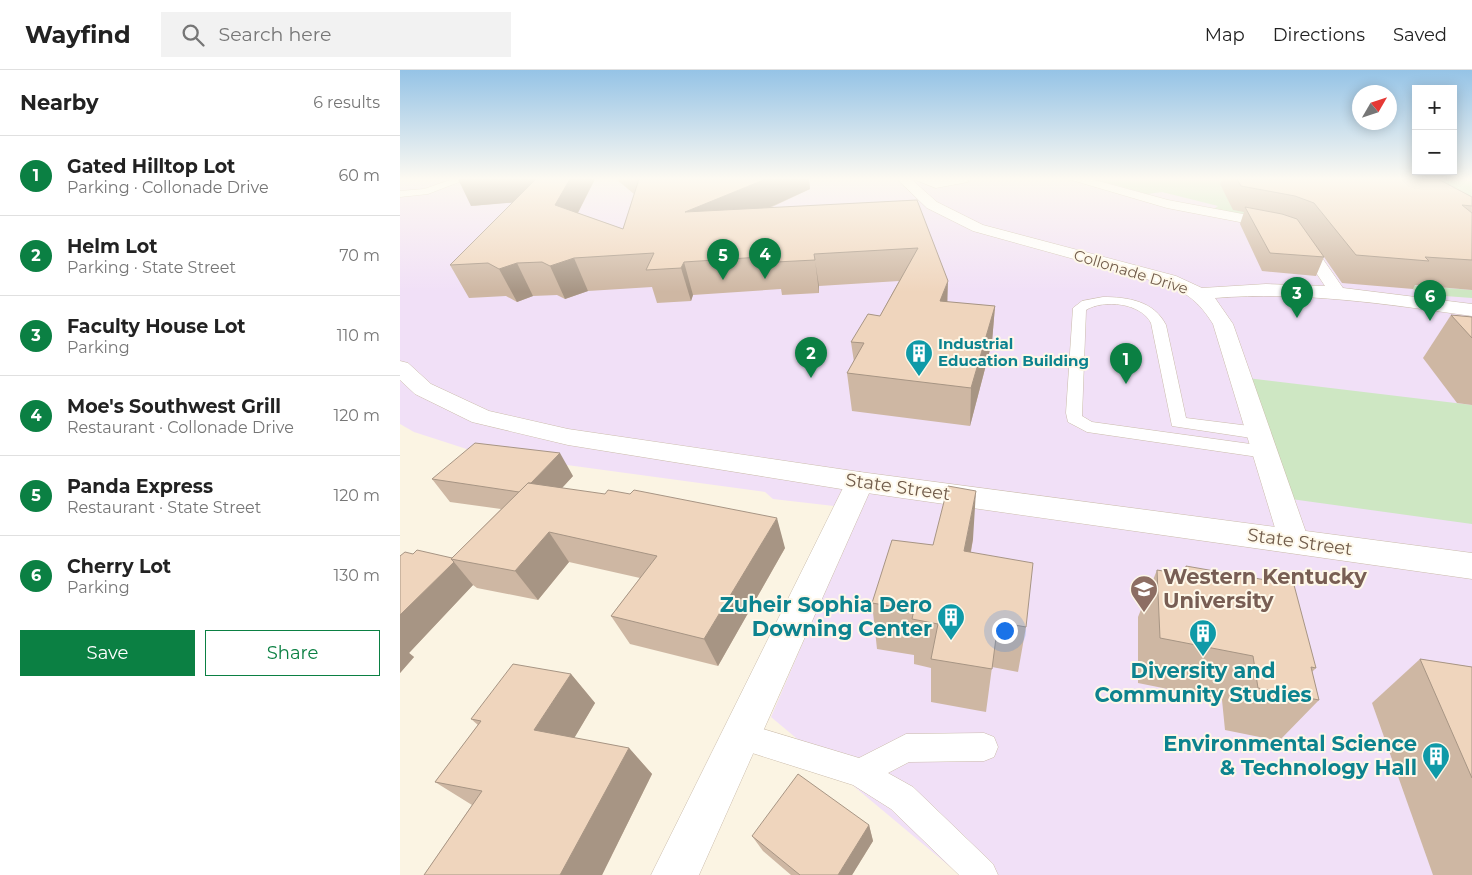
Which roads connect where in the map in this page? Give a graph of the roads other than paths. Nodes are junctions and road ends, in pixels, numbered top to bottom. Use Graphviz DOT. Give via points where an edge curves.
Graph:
graph roads {
  1 [pos="954,217"];
  2 [pos="1235,217"];
  3 [pos="1335,292"];
  4 [pos="1198,294"];
  5 [pos="1472,310"];
  6 [pos="400,368"];
  7 [pos="1178,422"];
  8 [pos="1258,433"];
  9 [pos="1181,441"];
  10 [pos="1264,452"];
  11 [pos="860,482"];
  12 [pos="1294,541"];
  13 [pos="1472,566"];
  14 [pos="740,736"];
  15 [pos="984,747"];
  16 [pos="860,773"];
  17 [pos="675,875"];
  18 [pos="982,875"];
  1 -- 4 [label="street, Collonade Drive" via="978,228 1170,280"];
  2 -- 3 [label="street" via="1280,225 1297,232 1334,285"];
  3 -- 4 [label="street" via="1256,289"];
  3 -- 5 [label="street"];
  4 -- 8 [label="street, Collonade Drive" via="1209,302 1223,324"];
  6 -- 11 [label="street, State Street" via="423,388 481,417 568,437"];
  7 -- 8 [label="lane"];
  7 -- 9 [label="lane"];
  7 -- 9 [label="lane" via="1159,325 1154,315 1137,305 1101,300 1085,303 1080,308 1074,418 1088,427"];
  8 -- 10 [label="street, Collonade Drive"];
  9 -- 10 [label="lane"];
  10 -- 12 [label="street, Collonade Drive"];
  11 -- 12 [label="street, State Street"];
  11 -- 14 [label="street"];
  12 -- 13 [label="street, State Street"];
  14 -- 16 [label="lane"];
  14 -- 17 [label="street"];
  15 -- 16 [label="lane" via="906,748"];
  16 -- 18 [label="lane" via="902,798"];
}
